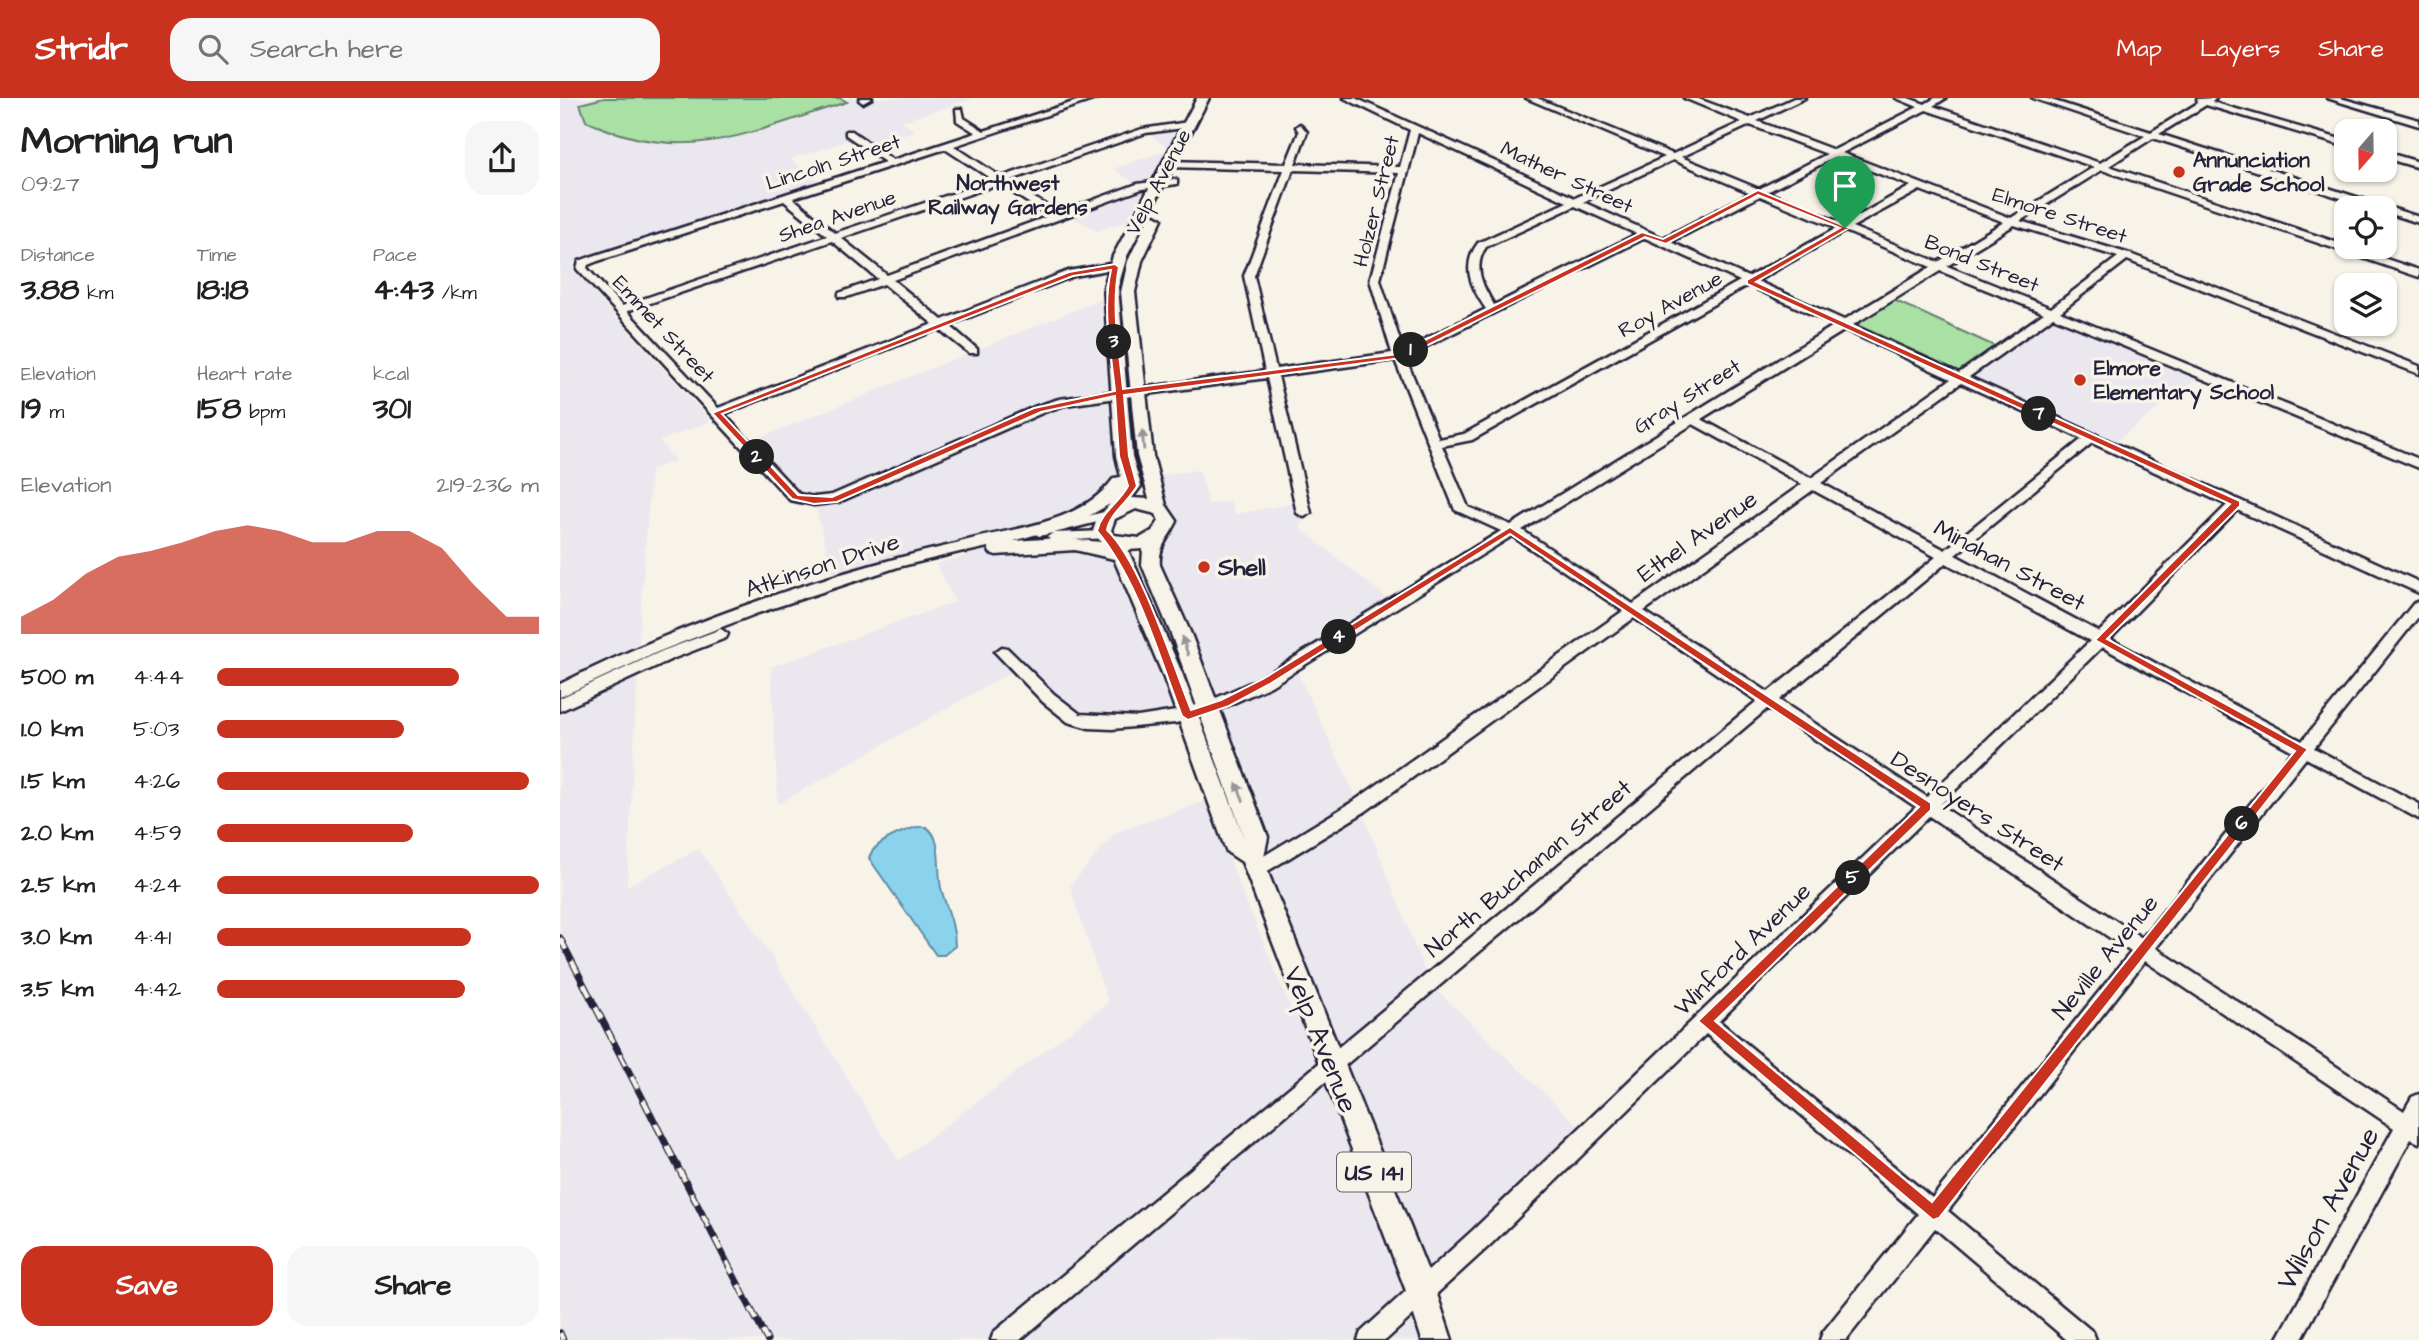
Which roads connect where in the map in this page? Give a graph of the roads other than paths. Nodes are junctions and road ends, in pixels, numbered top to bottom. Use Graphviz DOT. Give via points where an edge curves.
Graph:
graph roads {
  1 [pos="1059,98"];
  2 [pos="1095,98"];
  3 [pos="1203,98"];
  4 [pos="1216,98"];
  5 [pos="1348,98"];
  6 [pos="1530,98"];
  7 [pos="1688,98"];
  8 [pos="1801,98"];
  9 [pos="1900,98"];
  10 [pos="1942,98"];
  11 [pos="2036,98"];
  12 [pos="2191,98"];
  13 [pos="2331,98"];
  14 [pos="2209,100"];
  15 [pos="1072,105"];
  16 [pos="1925,107"];
  17 [pos="959,111"];
  18 [pos="1751,122"];
  19 [pos="2419,123"];
  20 [pos="1188,125"];
  21 [pos="1300,127"];
  22 [pos="1415,128"];
  23 [pos="849,133"];
  24 [pos="982,134"];
  25 [pos="2152,135"];
  26 [pos="2334,140"];
  27 [pos="947,146"];
  28 [pos="1834,153"];
  29 [pos="1674,157"];
  30 [pos="2398,159"];
  31 [pos="892,163"];
  32 [pos="1176,164"];
  33 [pos="2419,165"];
  34 [pos="2101,166"];
  35 [pos="1289,167"];
  36 [pos="1404,170"];
  37 [pos="1001,181"];
  38 [pos="1174,182"];
  39 [pos="1158,183"];
  40 [pos="1919,186"];
  41 [pos="1758,192"];
  42 [pos="2342,196"];
  43 [pos="785,197"];
  44 [pos="1576,202"];
  45 [pos="2397,213"];
  46 [pos="1056,216"];
  47 [pos="2419,220"];
  48 [pos="2011,221"];
  49 [pos="1845,228"];
  50 [pos="1644,234"];
  51 [pos="834,237"];
  52 [pos="1663,242"];
  53 [pos="2126,256"];
  54 [pos="583,263"];
  55 [pos="1938,266"];
  56 [pos="1115,267"];
  57 [pos="2419,274"];
  58 [pos="884,280"];
  59 [pos="1750,282"];
  60 [pos="843,295"];
  61 [pos="620,310"];
  62 [pos="1492,310"];
  63 [pos="2052,313"];
  64 [pos="1842,324"];
  65 [pos="943,325"];
  66 [pos="974,351"];
  67 [pos="1399,356"];
  68 [pos="2419,370"];
  69 [pos="1272,374"];
  70 [pos="1959,377"];
  71 [pos="1139,390"];
  72 [pos="1119,393"];
  73 [pos="716,413"];
  74 [pos="1690,418"];
  75 [pos="2091,438"];
  76 [pos="1435,444"];
  77 [pos="1124,456"];
  78 [pos="2419,464"];
  79 [pos="1811,483"];
  80 [pos="2236,503"];
  81 [pos="1157,506"];
  82 [pos="1112,512"];
  83 [pos="1304,513"];
  84 [pos="1510,530"];
  85 [pos="1157,537"];
  86 [pos="1112,544"];
  87 [pos="966,546"];
  88 [pos="987,550"];
  89 [pos="1946,556"];
  90 [pos="2419,588"];
  91 [pos="2419,606"];
  92 [pos="1631,611"];
  93 [pos="2100,640"];
  94 [pos="1002,652"];
  95 [pos="560,691"];
  96 [pos="1767,701"];
  97 [pos="560,705"];
  98 [pos="1191,715"];
  99 [pos="2302,749"];
  100 [pos="1927,807"];
  101 [pos="2419,812"];
  102 [pos="1254,863"];
  103 [pos="2142,948"];
  104 [pos="1705,1021"];
  105 [pos="1332,1066"];
  106 [pos="2419,1104"];
  107 [pos="2413,1129"];
  108 [pos="1933,1213"];
  109 [pos="1421,1291"];
  110 [pos="1002,1340"];
  111 [pos="1369,1340"];
  112 [pos="1437,1340"];
  113 [pos="1831,1340"];
  114 [pos="2085,1340"];
  115 [pos="2288,1340"];
  1 -- 15 [label="street"];
  2 -- 15 [label="street, Lincoln Street"];
  3 -- 20 [label="main road, Velp Avenue"];
  4 -- 32 [label="main road, Velp Avenue"];
  5 -- 22 [label="street, Mather Street"];
  6 -- 29 [label="street, Bond Street"];
  7 -- 18 [label="street, Elmore Street"];
  8 -- 18 [label="street"];
  9 -- 16 [label="street"];
  10 -- 16 [label="street"];
  11 -- 25 [label="street"];
  12 -- 14 [label="street"];
  13 -- 19 [label="street"];
  14 -- 25 [label="street, Gray Street"];
  14 -- 26 [label="street"];
  15 -- 24 [label="street, Lincoln Street"];
  16 -- 28 [label="street"];
  16 -- 34 [label="street"];
  17 -- 24 [label="street" via="960,120"];
  18 -- 28 [label="street, Elmore Street"];
  18 -- 29 [label="street"];
  20 -- 32 [label="main road, Velp Avenue"];
  20 -- 37 [label="street, Shea Avenue" via="1150,129"];
  21 -- 35 [label="street" via="1303,132"];
  22 -- 36 [label="street, Holzer Street"];
  22 -- 44 [label="street, Mather Street"];
  23 -- 31 [label="street"];
  24 -- 27 [label="street, Lincoln Street"];
  25 -- 34 [label="street, Gray Street"];
  25 -- 42 [label="street"];
  27 -- 31 [label="street, Lincoln Street"];
  27 -- 37 [label="street"];
  28 -- 40 [label="street, Elmore Street"];
  28 -- 41 [label="street"];
  29 -- 41 [label="street, Bond Street"];
  29 -- 44 [label="street"];
  30 -- 33 [label="street"];
  31 -- 43 [label="street, Lincoln Street"];
  32 -- 35 [label="street"];
  32 -- 38 [label="main road, Velp Avenue"];
  32 -- 39 [label="main road, Velp Avenue"];
  34 -- 48 [label="street, Gray Street"];
  34 -- 57 [label="street"];
  35 -- 36 [label="street"];
  35 -- 69 [label="street" via="1249,276"];
  36 -- 67 [label="street, Holzer Street" via="1375,280"];
  37 -- 46 [label="street"];
  37 -- 51 [label="street, Shea Avenue"];
  38 -- 39 [label="street"];
  38 -- 71 [label="main road, Velp Avenue" via="1138,252 1129,281"];
  39 -- 46 [label="street"];
  39 -- 56 [label="main road, Velp Avenue"];
  40 -- 48 [label="street, Elmore Street"];
  40 -- 49 [label="street, Roy Avenue"];
  41 -- 49 [label="street, Bond Street"];
  41 -- 52 [label="street"];
  43 -- 51 [label="street"];
  43 -- 54 [label="street, Lincoln Street"];
  44 -- 50 [label="street, Mather Street"];
  44 -- 62 [label="street" via="1482,245 1475,253 1472,271"];
  45 -- 47 [label="street"];
  46 -- 58 [label="street"];
  48 -- 53 [label="street, Elmore Street"];
  48 -- 55 [label="street, Gray Street"];
  49 -- 55 [label="street, Bond Street"];
  49 -- 59 [label="street, Roy Avenue"];
  50 -- 52 [label="street, Mather Street"];
  50 -- 62 [label="street"];
  51 -- 58 [label="street"];
  51 -- 61 [label="street, Shea Avenue"];
  52 -- 59 [label="street, Mather Street"];
  53 -- 63 [label="street, Ethel Avenue"];
  53 -- 68 [label="street, Elmore Street"];
  54 -- 61 [label="street, Emmet Street" via="582,269"];
  55 -- 63 [label="street, Bond Street"];
  55 -- 64 [label="street, Gray Street"];
  56 -- 65 [label="street" via="1080,271"];
  56 -- 72 [label="main road, Velp Avenue" via="1110,296"];
  58 -- 60 [label="street"];
  58 -- 65 [label="street"];
  59 -- 64 [label="street, Mather Street"];
  59 -- 76 [label="street, Roy Avenue" via="1468,437"];
  61 -- 73 [label="street, Emmet Street"];
  62 -- 67 [label="street"];
  63 -- 70 [label="street, Ethel Avenue"];
  63 -- 78 [label="street, Bond Street"];
  64 -- 70 [label="street, Mather Street"];
  64 -- 74 [label="street, Gray Street"];
  65 -- 66 [label="street"];
  65 -- 73 [label="street"];
  67 -- 69 [label="street"];
  67 -- 76 [label="street, Holzer Street"];
  69 -- 71 [label="street"];
  69 -- 83 [label="street"];
  70 -- 75 [label="street, Mather Street"];
  70 -- 79 [label="street, Ethel Avenue"];
  71 -- 72 [label="street"];
  81 -- 71 [label="main road, Velp Avenue, one-way" via="1145,456"];
  72 -- 73 [label="street, Emmet Street" via="1038,410 834,499 814,501 795,497"];
  72 -- 77 [label="main road, Velp Avenue"];
  74 -- 79 [label="street, Minahan Street"];
  74 -- 84 [label="street, Gray Street"];
  75 -- 80 [label="street, Mather Street"];
  75 -- 89 [label="street, North Buchanan Street"];
  76 -- 84 [label="street, Holzer Street" via="1462,510"];
  77 -- 82 [label="main road, Velp Avenue" via="1132,486"];
  77 -- 87 [label="main road" via="1118,487 1099,506"];
  79 -- 89 [label="street, Minahan Street"];
  79 -- 92 [label="street, Ethel Avenue"];
  80 -- 90 [label="street, Mather Street"];
  80 -- 93 [label="street, Winford Avenue"];
  81 -- 82 [label="main road" via="1136,503"];
  81 -- 85 [label="main road" via="1168,520"];
  82 -- 86 [label="main road" via="1102,525"];
  82 -- 87 [label="street, Atkinson Drive"];
  84 -- 92 [label="street, Desnoyers Street"];
  84 -- 98 [label="street, Gray Street" via="1266,682"];
  85 -- 86 [label="main road" via="1136,544"];
  98 -- 85 [label="main road, Velp Avenue / US 141, one-way" via="1181,635 1151,565"];
  86 -- 88 [label="main road"];
  86 -- 98 [label="main road, Velp Avenue / US 141" via="1129,569"];
  87 -- 95 [label="street, Atkinson Drive" via="768,605"];
  88 -- 97 [label="street, Atkinson Drive" via="801,603 667,654"];
  89 -- 93 [label="street, Minahan Street"];
  89 -- 96 [label="street, North Buchanan Street"];
  91 -- 99 [label="street, Neville Avenue"];
  92 -- 96 [label="street, Desnoyers Street"];
  92 -- 102 [label="street, Ethel Avenue" via="1360,806"];
  93 -- 99 [label="street, Minahan Street"];
  93 -- 100 [label="street, Winford Avenue"];
  94 -- 98 [label="street, Gray Street" via="1073,718 1145,724"];
  96 -- 100 [label="street, Desnoyers Street"];
  96 -- 105 [label="street, North Buchanan Street"];
  98 -- 102 [label="main road, Velp Avenue / US 141" via="1235,845"];
  99 -- 101 [label="street, Minahan Street"];
  99 -- 103 [label="street, Neville Avenue"];
  100 -- 103 [label="street, Desnoyers Street"];
  100 -- 104 [label="street, Winford Avenue"];
  102 -- 105 [label="main road, Velp Avenue / US 141"];
  103 -- 107 [label="street, Desnoyers Street"];
  103 -- 108 [label="street, Neville Avenue"];
  104 -- 108 [label="street"];
  104 -- 109 [label="street, Winford Avenue"];
  105 -- 109 [label="main road, Velp Avenue / US 141"];
  105 -- 110 [label="street, North Buchanan Street"];
  106 -- 107 [label="street, Wilson Avenue"];
  107 -- 115 [label="street, Wilson Avenue"];
  108 -- 113 [label="street, Neville Avenue"];
  108 -- 114 [label="street"];
  109 -- 111 [label="street, Winford Avenue"];
  109 -- 112 [label="main road, Velp Avenue / US 141"];
}
